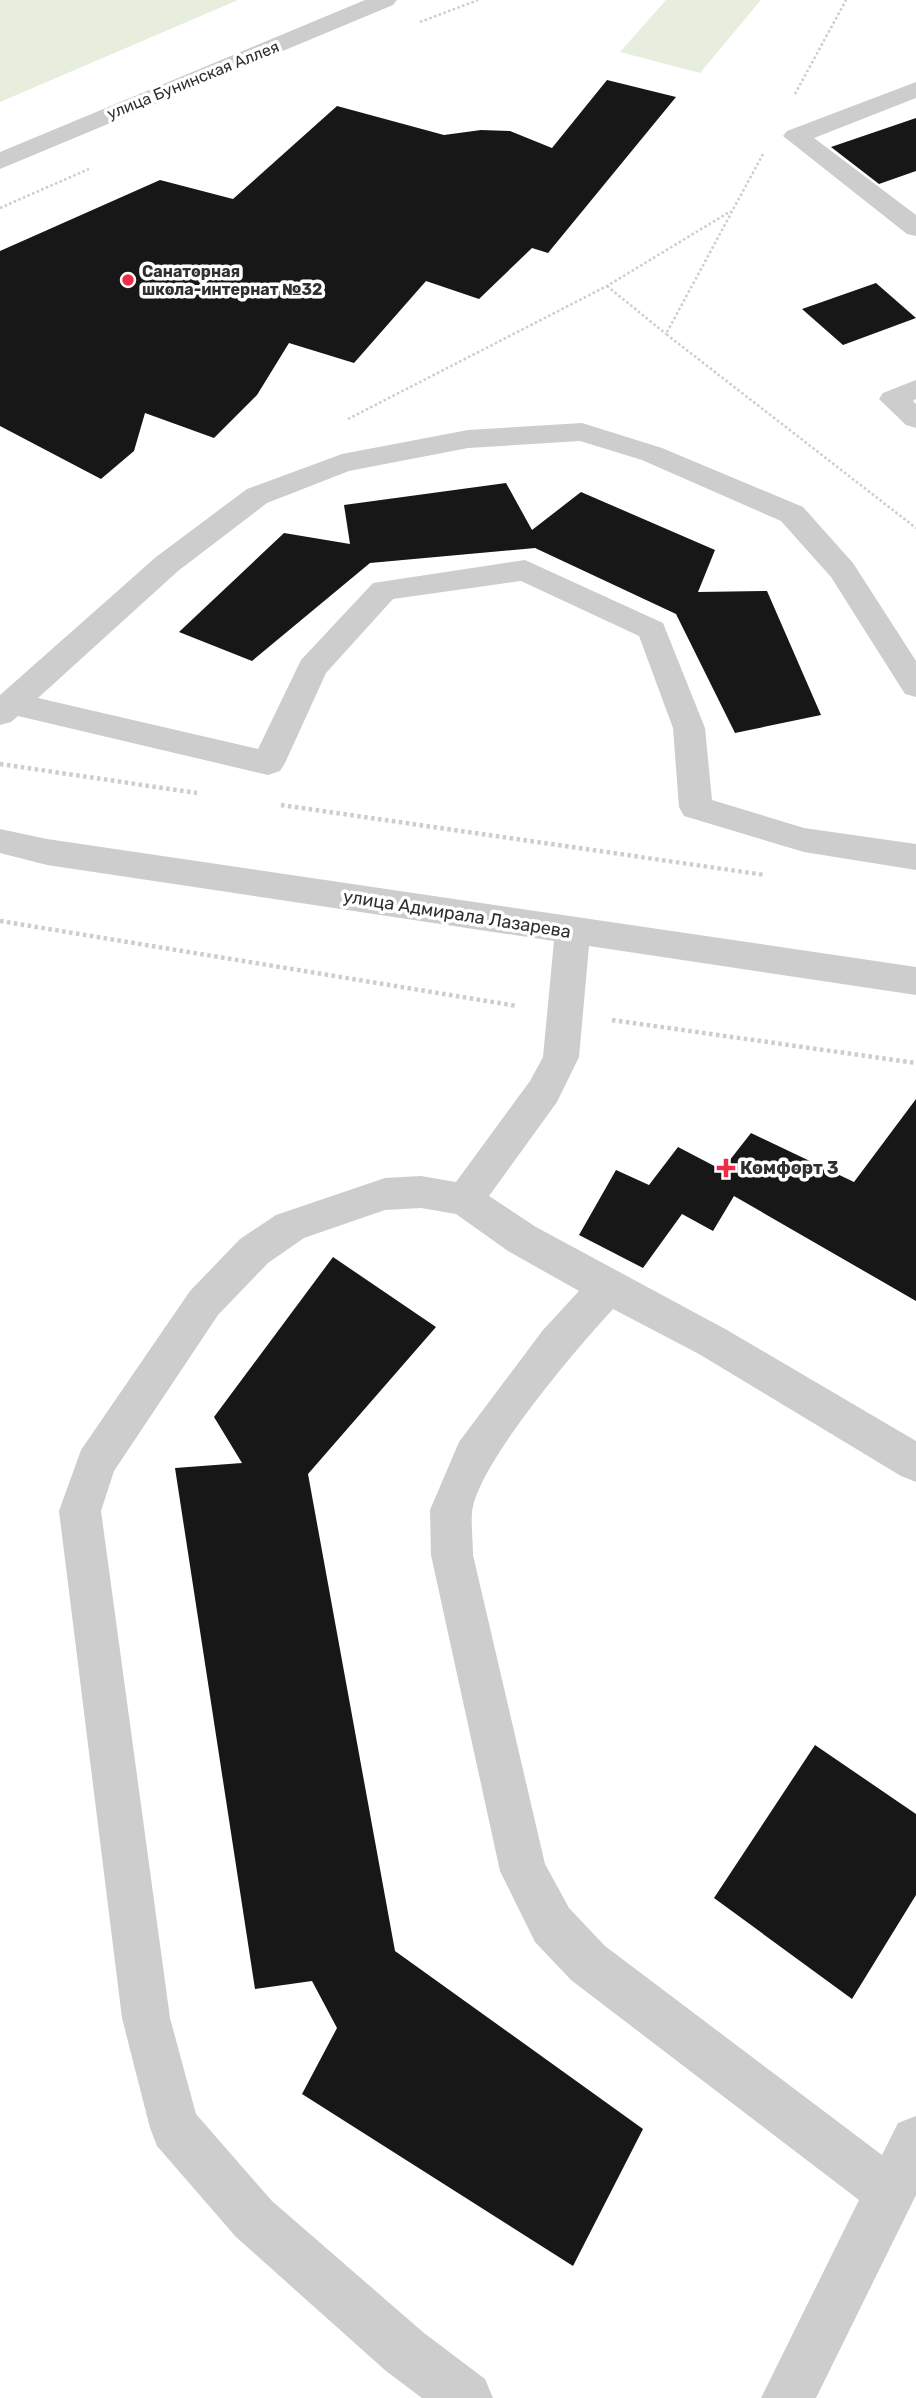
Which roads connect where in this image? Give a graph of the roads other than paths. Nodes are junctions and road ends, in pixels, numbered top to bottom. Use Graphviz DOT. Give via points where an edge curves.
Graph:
graph roads {
  1 [pos="386,0"];
  2 [pos="916,89"];
  3 [pos="0,160"];
  4 [pos="916,228"];
  5 [pos="916,390"];
  6 [pos="916,419"];
  7 [pos="916,686"];
  8 [pos="6,708"];
  9 [pos="0,841"];
  10 [pos="916,857"];
  11 [pos="573,931"];
  12 [pos="916,981"];
  13 [pos="464,1200"];
  14 [pos="608,1287"];
  15 [pos="916,1463"];
  16 [pos="916,2141"];
  17 [pos="890,2192"];
  18 [pos="466,2398"];
  19 [pos="788,2398"];
  1 -- 3 [label="street, улица Бунинская Аллея"];
  2 -- 4 [label="street" via="796,136"];
  5 -- 6 [label="street" via="893,399"];
  7 -- 8 [label="street" via="842,570 792,514 652,454 582,432 468,439 342,463 257,496 167,564"];
  8 -- 10 [label="street" via="268,763 312,668 384,590 525,570 652,630 689,729 696,807 804,840"];
  9 -- 11 [label="street, улица Адмирала Лазарева" via="47,852"];
  11 -- 12 [label="street, улица Адмирала Лазарева"];
  11 -- 13 [label="street" via="561,1057 544,1091"];
  13 -- 14 [label="street"];
  13 -- 18 [label="street" via="421,1192 385,1194 290,1226 254,1251 204,1303 104,1452 80,1511 146,2018 175,2128 254,2219 405,2352"];
  14 -- 15 [label="street" via="713,1342"];
  14 -- 17 [label="street" via="557,1342 474,1455 451,1510 452,1555 523,1871 552,1925 588,1963"];
  16 -- 17 [label="street"];
  17 -- 19 [label="street"];
}
